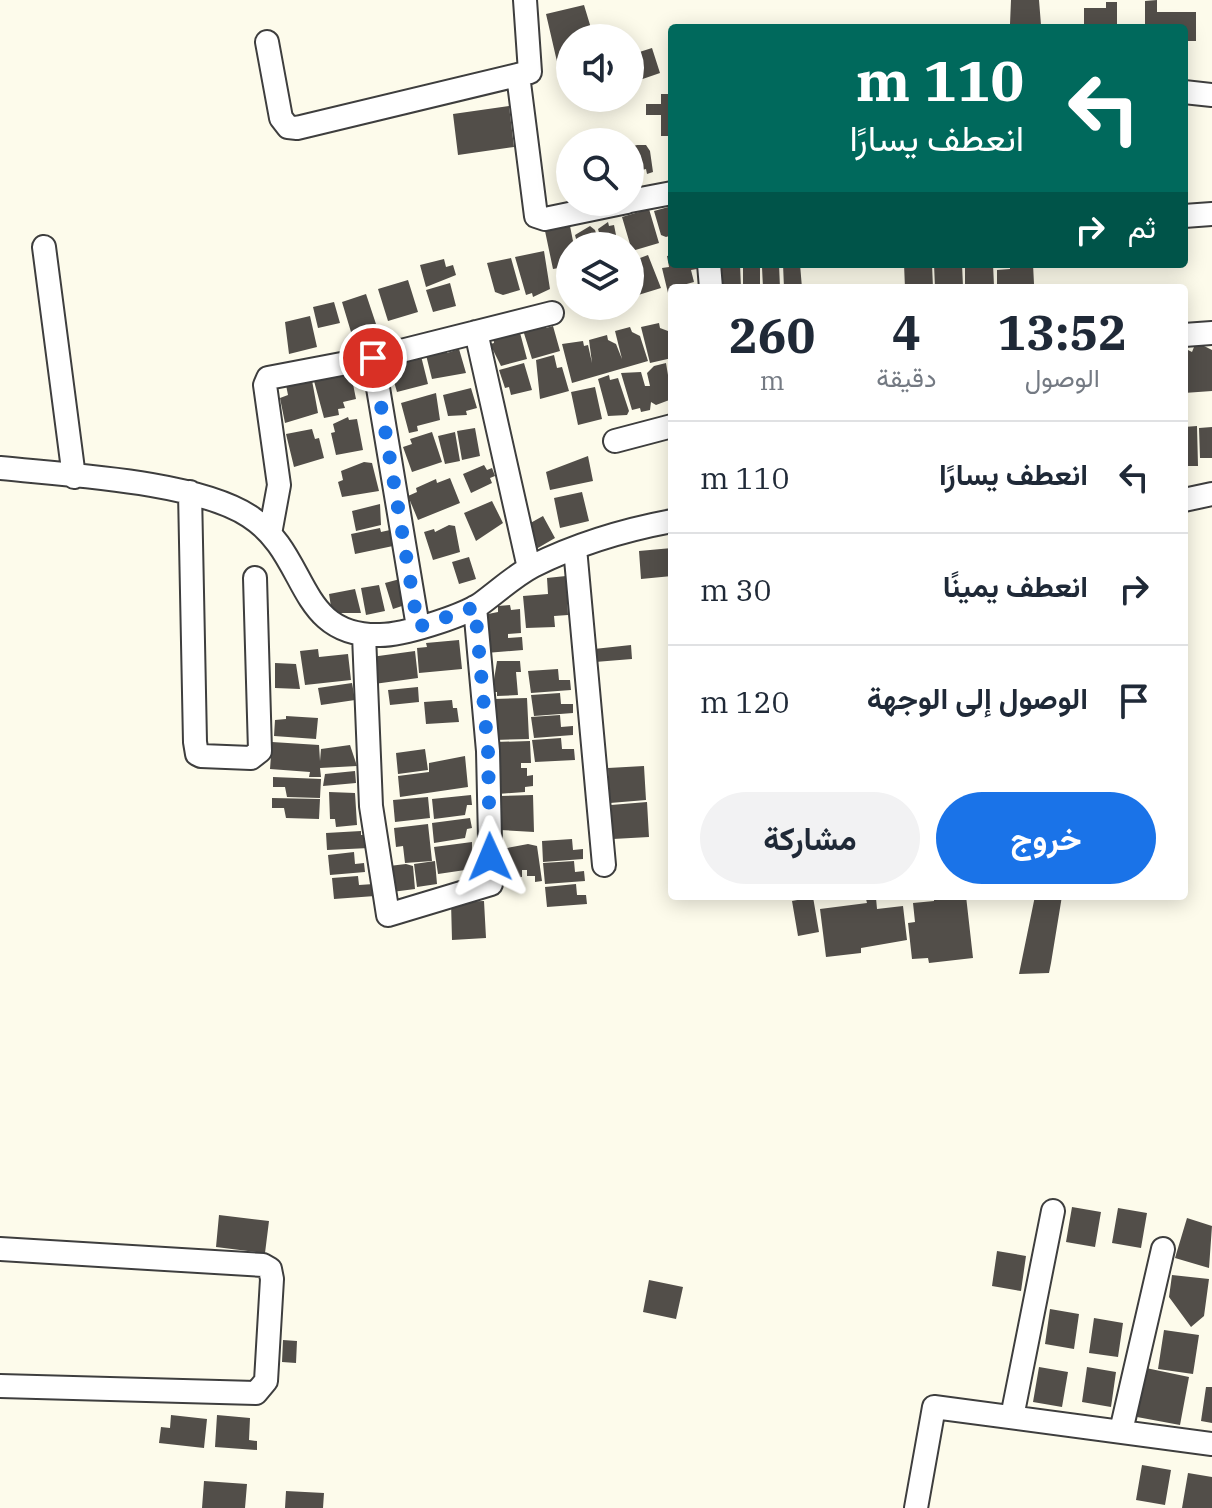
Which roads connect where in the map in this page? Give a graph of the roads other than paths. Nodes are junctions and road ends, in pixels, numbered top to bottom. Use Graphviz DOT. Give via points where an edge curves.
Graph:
graph roads {
  1 [pos="525,0"];
  2 [pos="267,42"];
  3 [pos="518,75"];
  4 [pos="1188,92"];
  5 [pos="1212,95"];
  6 [pos="668,194"];
  7 [pos="644,199"];
  8 [pos="1212,214"];
  9 [pos="560,216"];
  10 [pos="1188,216"];
  11 [pos="44,247"];
  12 [pos="552,313"];
  13 [pos="476,332"];
  14 [pos="1212,333"];
  15 [pos="1188,335"];
  16 [pos="373,358"];
  17 [pos="668,427"];
  18 [pos="615,441"];
  19 [pos="0,468"];
  20 [pos="74,477"];
  21 [pos="190,492"];
  22 [pos="1212,494"];
  23 [pos="1188,499"];
  24 [pos="668,522"];
  25 [pos="270,534"];
  26 [pos="575,548"];
  27 [pos="529,568"];
  28 [pos="255,578"];
  29 [pos="475,607"];
  30 [pos="418,627"];
  31 [pos="364,635"];
  32 [pos="604,865"];
  33 [pos="1053,1211"];
  34 [pos="0,1249"];
  35 [pos="1163,1249"];
  36 [pos="0,1386"];
  37 [pos="1012,1417"];
  38 [pos="1121,1431"];
  39 [pos="1212,1444"];
  40 [pos="916,1508"];
  1 -- 3 [label="street" via="530,72"];
  2 -- 3 [label="street" via="281,118 292,128"];
  3 -- 9 [label="street" via="536,216"];
  4 -- 5 [label="street"];
  6 -- 7 [label="street"];
  8 -- 10 [label="street"];
  11 -- 20 [label="street"];
  12 -- 13 [label="street"];
  13 -- 16 [label="street"];
  13 -- 27 [label="street"];
  14 -- 15 [label="street"];
  16 -- 25 [label="street" via="265,381 279,485"];
  16 -- 30 [label="street"];
  17 -- 18 [label="street"];
  19 -- 20 [label="street"];
  20 -- 21 [label="street"];
  21 -- 25 [label="street" via="234,507"];
  21 -- 28 [label="street" via="195,742 201,756 251,758 260,751"];
  22 -- 23 [label="street"];
  24 -- 26 [label="street"];
  25 -- 31 [label="street" via="327,622"];
  26 -- 27 [label="street"];
  26 -- 32 [label="street"];
  27 -- 29 [label="street"];
  29 -- 30 [label="street"];
  29 -- 31 [label="street" via="488,751 491,884 388,915 371,806"];
  30 -- 31 [label="street"];
  33 -- 37 [label="street"];
  34 -- 36 [label="street" via="263,1265 272,1279 266,1381 256,1393"];
  35 -- 38 [label="street"];
  37 -- 38 [label="street"];
  37 -- 40 [label="street" via="934,1407"];
  38 -- 39 [label="street"];
}
